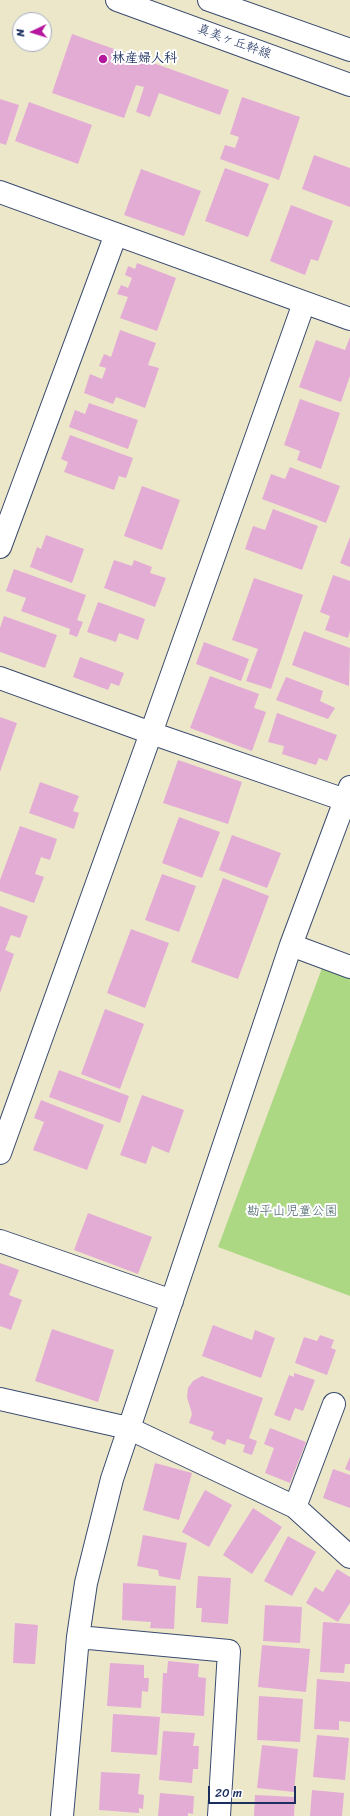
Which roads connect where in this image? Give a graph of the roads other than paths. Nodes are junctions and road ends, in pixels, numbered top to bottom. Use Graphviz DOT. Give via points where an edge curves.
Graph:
graph roads {
  1 [pos="117,0"];
  2 [pos="209,0"];
  3 [pos="350,50"];
  4 [pos="350,85"];
  5 [pos="0,192"];
  6 [pos="116,234"];
  7 [pos="304,303"];
  8 [pos="350,319"];
  9 [pos="0,547"];
  10 [pos="0,678"];
  11 [pos="152,733"];
  12 [pos="348,793"];
  13 [pos="290,945"];
  14 [pos="350,967"];
  15 [pos="0,1153"];
  16 [pos="0,1241"];
  17 [pos="172,1301"];
  18 [pos="0,1399"];
  19 [pos="334,1404"];
  20 [pos="128,1428"];
  21 [pos="295,1507"];
  22 [pos="350,1557"];
  23 [pos="78,1637"];
  24 [pos="62,1816"];
  25 [pos="219,1816"];
  1 -- 4 [label="street, 真美ヶ丘幹線"];
  2 -- 3 [label="street"];
  5 -- 6 [label="street"];
  6 -- 7 [label="street"];
  6 -- 9 [label="street"];
  7 -- 8 [label="street"];
  7 -- 11 [label="street"];
  10 -- 11 [label="street"];
  11 -- 12 [label="street"];
  11 -- 15 [label="street"];
  12 -- 13 [label="street"];
  13 -- 14 [label="street"];
  13 -- 17 [label="street"];
  16 -- 17 [label="street"];
  17 -- 20 [label="street"];
  18 -- 20 [label="street"];
  19 -- 21 [label="street"];
  20 -- 21 [label="street"];
  20 -- 23 [label="street" via="98,1530 86,1583"];
  21 -- 22 [label="street"];
  23 -- 24 [label="street"];
  23 -- 25 [label="street" via="229,1651"];
}
